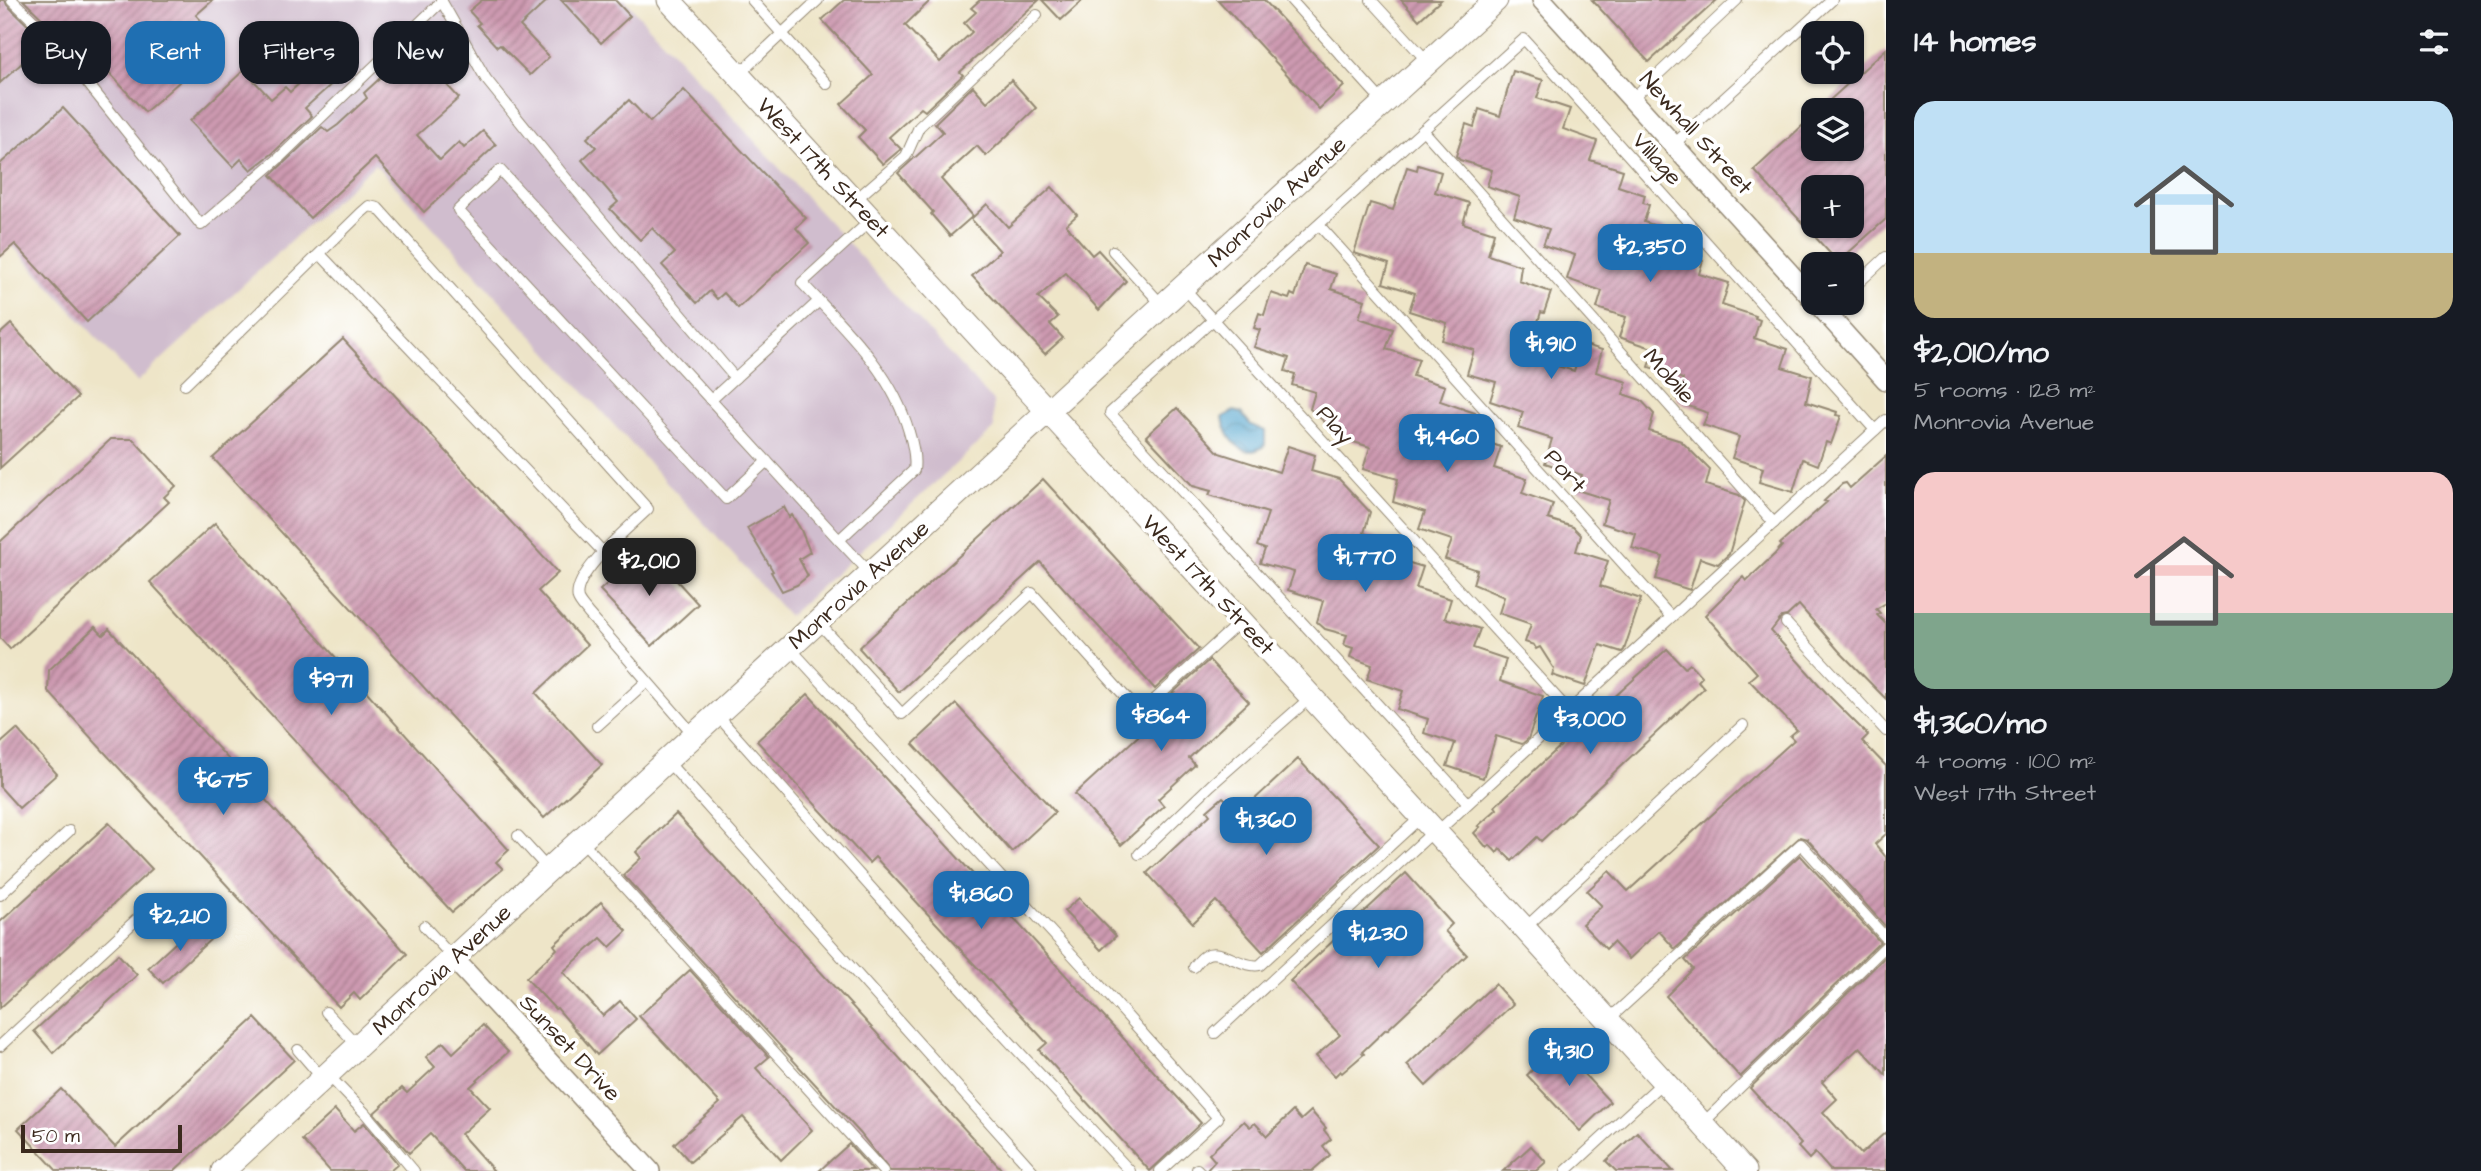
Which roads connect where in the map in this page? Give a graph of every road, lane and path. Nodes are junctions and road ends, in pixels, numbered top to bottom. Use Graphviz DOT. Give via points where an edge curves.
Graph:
graph roads {
  1 [pos="12,0"];
  2 [pos="669,0"];
  3 [pos="752,0"];
  4 [pos="818,0"];
  5 [pos="1290,0"];
  6 [pos="1371,0"];
  7 [pos="1496,0"];
  8 [pos="1542,0"];
  9 [pos="1737,0"];
  10 [pos="1832,0"];
  11 [pos="441,1"];
  12 [pos="1037,15"];
  13 [pos="782,33"];
  14 [pos="1429,62"];
  15 [pos="738,75"];
  16 [pos="827,84"];
  17 [pos="1632,99"];
  18 [pos="1384,103"];
  19 [pos="1423,130"];
  20 [pos="1674,145"];
  21 [pos="854,201"];
  22 [pos="871,220"];
  23 [pos="1319,225"];
  24 [pos="1113,251"];
  25 [pos="320,254"];
  26 [pos="1886,257"];
  27 [pos="1864,278"];
  28 [pos="1801,281"];
  29 [pos="1184,288"];
  30 [pos="819,301"];
  31 [pos="1163,307"];
  32 [pos="1832,315"];
  33 [pos="1214,320"];
  34 [pos="735,378"];
  35 [pos="1886,380"];
  36 [pos="185,386"];
  37 [pos="711,400"];
  38 [pos="1048,412"];
  39 [pos="1886,420"];
  40 [pos="1875,430"];
  41 [pos="767,461"];
  42 [pos="1774,523"];
  43 [pos="839,540"];
  44 [pos="604,553"];
  45 [pos="871,574"];
  46 [pos="1671,617"];
  47 [pos="1242,621"];
  48 [pos="818,622"];
  49 [pos="1786,623"];
  50 [pos="790,648"];
  51 [pos="647,681"];
  52 [pos="1311,696"];
  53 [pos="1569,711"];
  54 [pos="716,715"];
  55 [pos="1742,725"];
  56 [pos="597,726"];
  57 [pos="1886,731"];
  58 [pos="694,735"];
  59 [pos="666,761"];
  60 [pos="1468,803"];
  61 [pos="1431,826"];
  62 [pos="69,831"];
  63 [pos="518,836"];
  64 [pos="582,841"];
  65 [pos="1139,854"];
  66 [pos="550,871"];
  67 [pos="0,895"];
  68 [pos="136,920"];
  69 [pos="424,926"];
  70 [pos="1525,929"];
  71 [pos="1886,938"];
  72 [pos="1886,946"];
  73 [pos="454,959"];
  74 [pos="1194,967"];
  75 [pos="327,1012"];
  76 [pos="1608,1020"];
  77 [pos="1215,1032"];
  78 [pos="0,1046"];
  79 [pos="358,1047"];
  80 [pos="298,1051"];
  81 [pos="326,1077"];
  82 [pos="1664,1082"];
  83 [pos="1702,1124"];
  84 [pos="223,1171"];
  85 [pos="414,1171"];
  86 [pos="650,1171"];
  87 [pos="883,1171"];
  88 [pos="1033,1171"];
  89 [pos="1130,1171"];
  90 [pos="1160,1171"];
  91 [pos="1566,1171"];
  92 [pos="1745,1171"];
  1 -- 11 [label="lane" via="54,41 201,225 278,159"];
  2 -- 15 [label="street, West 17th Street"];
  3 -- 13 [label="lane"];
  4 -- 13 [label="lane"];
  5 -- 18 [label="lane"];
  6 -- 14 [label="lane"];
  7 -- 14 [label="street, Monrovia Avenue"];
  8 -- 17 [label="street, Newhall Street"];
  9 -- 17 [label="lane"];
  10 -- 20 [label="lane"];
  11 -- 34 [label="lane" via="486,79"];
  12 -- 21 [label="lane" via="919,127 906,156"];
  13 -- 15 [label="lane"];
  13 -- 16 [label="lane"];
  14 -- 18 [label="street, Monrovia Avenue"];
  15 -- 21 [label="street, West 17th Street"];
  17 -- 20 [label="street, Newhall Street"];
  18 -- 29 [label="street, Monrovia Avenue"];
  19 -- 23 [label="lane"];
  19 -- 40 [label="lane, Village" via="1524,39"];
  19 -- 42 [label="lane, Mobile"];
  20 -- 28 [label="street, Newhall Street"];
  21 -- 22 [label="street, West 17th Street"];
  22 -- 30 [label="lane" via="802,283"];
  22 -- 38 [label="street, West 17th Street"];
  23 -- 33 [label="lane"];
  23 -- 46 [label="lane, Port"];
  24 -- 31 [label="lane"];
  25 -- 36 [label="lane"];
  25 -- 44 [label="lane"];
  25 -- 44 [label="lane" via="369,206 378,208 649,509"];
  26 -- 27 [label="lane"];
  29 -- 31 [label="street, Monrovia Avenue"];
  29 -- 33 [label="lane, Play"];
  30 -- 34 [label="lane"];
  30 -- 43 [label="lane" via="896,393 915,461 914,470"];
  31 -- 38 [label="street, Monrovia Avenue"];
  32 -- 35 [label="street, Newhall Street"];
  33 -- 53 [label="lane, Play"];
  33 -- 60 [label="lane" via="1110,413"];
  34 -- 37 [label="lane"];
  37 -- 41 [label="lane"];
  37 -- 41 [label="lane" via="500,170 458,210 726,499"];
  38 -- 45 [label="street, Monrovia Avenue"];
  38 -- 47 [label="street, West 17th Street"];
  39 -- 40 [label="lane"];
  40 -- 42 [label="lane"];
  41 -- 43 [label="lane"];
  42 -- 46 [label="lane"];
  43 -- 45 [label="lane"];
  44 -- 51 [label="lane" via="585,574 578,599"];
  45 -- 48 [label="street, Monrovia Avenue"];
  46 -- 53 [label="lane"];
  47 -- 48 [label="lane" via="1140,713 1032,593 902,714"];
  47 -- 52 [label="street, West 17th Street"];
  48 -- 50 [label="street, Monrovia Avenue"];
  49 -- 57 [label="lane"];
  50 -- 54 [label="street, Monrovia Avenue"];
  50 -- 90 [label="lane" via="1219,1118"];
  51 -- 56 [label="lane"];
  51 -- 58 [label="lane"];
  52 -- 61 [label="street, West 17th Street"];
  52 -- 65 [label="lane"];
  53 -- 60 [label="lane"];
  54 -- 58 [label="street, Monrovia Avenue"];
  54 -- 89 [label="lane"];
  55 -- 70 [label="lane"];
  58 -- 59 [label="street, Monrovia Avenue"];
  59 -- 64 [label="street, Monrovia Avenue"];
  59 -- 88 [label="lane"];
  60 -- 61 [label="lane"];
  61 -- 70 [label="street, West 17th Street"];
  61 -- 74 [label="lane" via="1259,965 1214,952"];
  61 -- 77 [label="lane"];
  62 -- 67 [label="lane"];
  63 -- 66 [label="lane"];
  64 -- 66 [label="street, Monrovia Avenue"];
  64 -- 87 [label="lane"];
  66 -- 73 [label="street, Monrovia Avenue"];
  68 -- 78 [label="lane"];
  69 -- 73 [label="lane"];
  70 -- 76 [label="street, West 17th Street"];
  71 -- 76 [label="lane" via="1801,844"];
  72 -- 83 [label="lane"];
  73 -- 79 [label="street, Monrovia Avenue"];
  73 -- 86 [label="street, Sunset Drive"];
  75 -- 79 [label="lane"];
  76 -- 82 [label="street, West 17th Street"];
  79 -- 81 [label="street, Monrovia Avenue"];
  80 -- 81 [label="lane"];
  81 -- 84 [label="street, Monrovia Avenue"];
  81 -- 85 [label="lane" via="374,1123"];
  82 -- 83 [label="street, West 17th Street"];
  82 -- 91 [label="lane"];
  83 -- 92 [label="street, West 17th Street"];
}
